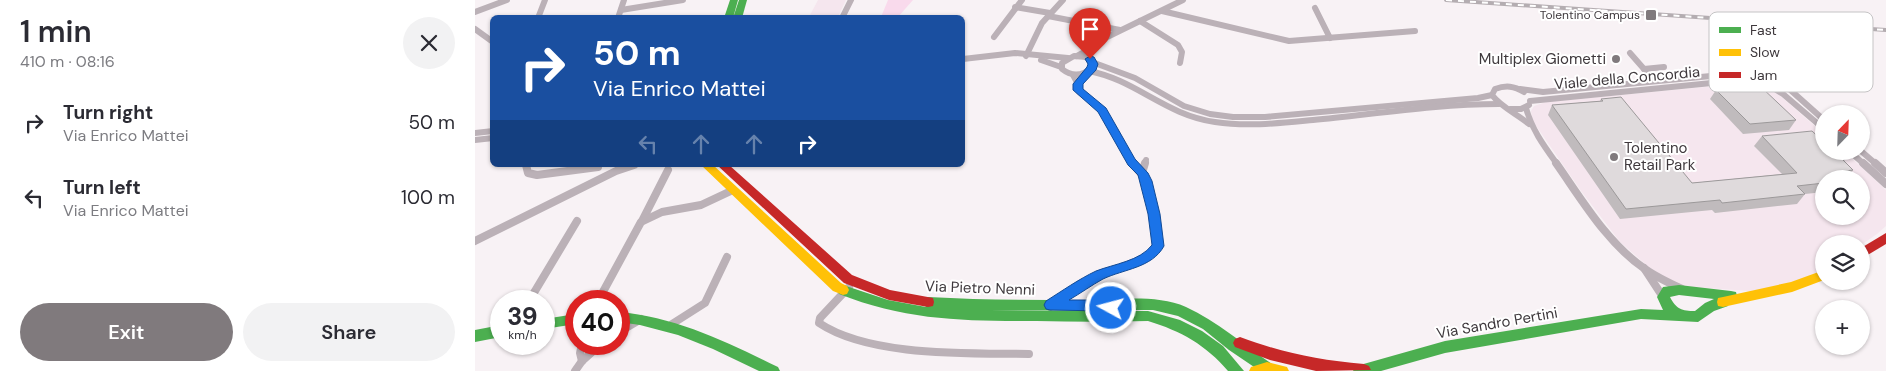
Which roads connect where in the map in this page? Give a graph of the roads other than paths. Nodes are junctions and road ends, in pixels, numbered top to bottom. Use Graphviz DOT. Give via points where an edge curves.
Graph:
graph roads {
  1 [pos="507,0"];
  2 [pos="545,0"];
  3 [pos="624,0"];
  4 [pos="683,0"];
  5 [pos="734,0"];
  6 [pos="743,0"];
  7 [pos="851,0"];
  8 [pos="1021,0"];
  9 [pos="1063,0"];
  10 [pos="1183,0"];
  11 [pos="1015,7"];
  12 [pos="1315,8"];
  13 [pos="1162,11"];
  14 [pos="475,12"];
  15 [pos="1049,14"];
  16 [pos="538,15"];
  17 [pos="618,15"];
  18 [pos="729,15"];
  19 [pos="738,15"];
  20 [pos="844,15"];
  21 [pos="1141,21"];
  22 [pos="475,29"];
  23 [pos="1120,30"];
  24 [pos="1415,31"];
  25 [pos="994,37"];
  26 [pos="1330,38"];
  27 [pos="490,40"];
  28 [pos="1090,49"];
  29 [pos="1630,53"];
  30 [pos="1026,56"];
  31 [pos="1077,56"];
  32 [pos="1068,58"];
  33 [pos="965,59"];
  34 [pos="1091,60"];
  35 [pos="965,64"];
  36 [pos="1180,64"];
  37 [pos="1061,66"];
  38 [pos="1663,67"];
  39 [pos="1087,72"];
  40 [pos="1073,75"];
  41 [pos="1709,76"];
  42 [pos="1709,83"];
  43 [pos="1078,84"];
  44 [pos="1520,89"];
  45 [pos="1780,92"];
  46 [pos="1793,92"];
  47 [pos="1492,95"];
  48 [pos="1499,104"];
  49 [pos="1528,104"];
  50 [pos="1510,109"];
  51 [pos="1815,112"];
  52 [pos="1815,121"];
  53 [pos="1530,124"];
  54 [pos="490,131"];
  55 [pos="475,133"];
  56 [pos="490,138"];
  57 [pos="475,140"];
  58 [pos="1870,159"];
  59 [pos="1146,160"];
  60 [pos="1859,160"];
  61 [pos="526,167"];
  62 [pos="599,167"];
  63 [pos="628,167"];
  64 [pos="708,167"];
  65 [pos="724,167"];
  66 [pos="668,170"];
  67 [pos="1142,173"];
  68 [pos="1886,173"];
  69 [pos="1886,184"];
  70 [pos="733,190"];
  71 [pos="577,222"];
  72 [pos="641,222"];
  73 [pos="1886,238"];
  74 [pos="475,241"];
  75 [pos="1886,243"];
  76 [pos="1870,248"];
  77 [pos="1870,249"];
  78 [pos="727,257"];
  79 [pos="1644,268"];
  80 [pos="1815,279"];
  81 [pos="854,282"];
  82 [pos="536,290"];
  83 [pos="604,290"];
  84 [pos="1684,290"];
  85 [pos="844,291"];
  86 [pos="1750,296"];
  87 [pos="1664,299"];
  88 [pos="1049,311"];
  89 [pos="1111,311"];
  90 [pos="1703,311"];
  91 [pos="1641,314"];
  92 [pos="1680,316"];
  93 [pos="630,317"];
  94 [pos="643,318"];
  95 [pos="672,324"];
  96 [pos="630,326"];
  97 [pos="490,333"];
  98 [pos="1218,333"];
  99 [pos="475,336"];
  100 [pos="1029,354"];
  101 [pos="580,355"];
  102 [pos="589,355"];
  103 [pos="582,361"];
  104 [pos="1262,369"];
  105 [pos="1362,370"];
  106 [pos="575,371"];
  107 [pos="773,371"];
  108 [pos="1237,371"];
  109 [pos="1282,371"];
  1 -- 14 [label="street"];
  2 -- 16 [label="street"];
  3 -- 17 [label="street"];
  4 -- 17 [label="street"];
  5 -- 18 [label="street"];
  6 -- 19 [label="street"];
  7 -- 20 [label="street"];
  8 -- 11 [label="street"];
  9 -- 15 [label="street"];
  10 -- 13 [label="street"];
  11 -- 15 [label="street"];
  11 -- 25 [label="street"];
  12 -- 26 [label="street"];
  13 -- 21 [label="street"];
  13 -- 26 [label="street" via="1289,41"];
  15 -- 23 [label="street"];
  15 -- 30 [label="street"];
  21 -- 23 [label="street"];
  21 -- 36 [label="street" via="1178,45 1182,52"];
  22 -- 27 [label="street"];
  23 -- 28 [label="street"];
  24 -- 26 [label="street"];
  28 -- 31 [label="street"];
  28 -- 34 [label="street"];
  29 -- 38 [label="street" via="1650,72"];
  30 -- 32 [label="street"];
  30 -- 33 [label="street" via="994,54"];
  30 -- 35 [label="street"];
  30 -- 37 [label="street"];
  31 -- 32 [label="street"];
  31 -- 34 [label="street"];
  32 -- 37 [label="street"];
  34 -- 39 [label="street" via="1092,68"];
  34 -- 47 [label="street" via="1135,78 1184,106 1233,117 1278,116"];
  37 -- 40 [label="street"];
  39 -- 40 [label="street"];
  39 -- 43 [label="street"];
  39 -- 48 [label="street" via="1105,74 1131,84 1186,115 1235,124 1269,124"];
  40 -- 43 [label="street"];
  41 -- 44 [label="street" via="1543,92"];
  42 -- 49 [label="street, Viale della Concordia"];
  43 -- 67 [label="street" via="1079,92 1102,110 1131,162"];
  44 -- 47 [label="street" via="1499,87"];
  44 -- 49 [label="street" via="1527,95"];
  45 -- 52 [label="street"];
  46 -- 51 [label="street"];
  47 -- 48 [label="street"];
  48 -- 50 [label="street"];
  49 -- 50 [label="street, Viale della Concordia"];
  49 -- 53 [label="street"];
  50 -- 53 [label="street"];
  53 -- 79 [label="street" via="1586,208 1623,251"];
  54 -- 55 [label="street"];
  56 -- 57 [label="street"];
  58 -- 68 [label="street"];
  59 -- 67 [label="street"];
  60 -- 69 [label="street"];
  61 -- 62 [label="street" via="528,173 537,176"];
  63 -- 74 [label="street"];
  64 -- 70 [label="street, Via Pietro Nenni"];
  65 -- 81 [label="street, Via Pietro Nenni"];
  66 -- 72 [label="street"];
  67 -- 88 [label="street" via="1147,181 1158,246 1136,262 1099,275"];
  70 -- 72 [label="street" via="701,205 655,213"];
  70 -- 85 [label="street, Via Pietro Nenni"];
  71 -- 82 [label="street"];
  72 -- 83 [label="street"];
  73 -- 76 [label="street"];
  75 -- 77 [label="street"];
  78 -- 95 [label="street" via="705,303"];
  79 -- 84 [label="street"];
  79 -- 87 [label="street"];
  80 -- 86 [label="street, Via Sandro Pertini" via="1792,288"];
  81 -- 85 [label="street"];
  81 -- 88 [label="street, Via Pietro Nenni" via="905,299"];
  84 -- 86 [label="street, Via Sandro Pertini" via="1717,296"];
  84 -- 87 [label="street, Via Sandro Pertini" via="1667,291"];
  84 -- 90 [label="street" via="1701,302"];
  85 -- 88 [label="street, Via Pietro Nenni" via="899,310 947,315"];
  85 -- 100 [label="street" via="819,322 823,328 844,336 922,351"];
  86 -- 90 [label="street, Via Sandro Pertini" via="1715,304"];
  87 -- 91 [label="street, Via Sandro Pertini"];
  87 -- 92 [label="street" via="1669,309"];
  88 -- 89 [label="street, Via Pietro Nenni"];
  89 -- 98 [label="street, Via Pietro Nenni" via="1153,305 1181,311"];
  89 -- 108 [label="street, Via Pietro Nenni" via="1177,322 1202,335 1225,354"];
  90 -- 92 [label="street, Via Sandro Pertini" via="1697,317"];
  91 -- 92 [label="street, Via Sandro Pertini"];
  91 -- 105 [label="street, Via Sandro Pertini" via="1445,347"];
  93 -- 94 [label="street"];
  94 -- 95 [label="street"];
  94 -- 96 [label="street"];
  95 -- 107 [label="street"];
  97 -- 99 [label="street"];
  98 -- 104 [label="street, Via Pietro Nenni"];
  98 -- 105 [label="street, Via Sandro Pertini" via="1271,357 1321,367"];
  101 -- 103 [label="street"];
  102 -- 103 [label="street"];
  103 -- 106 [label="street"];
  104 -- 109 [label="street"];
}
